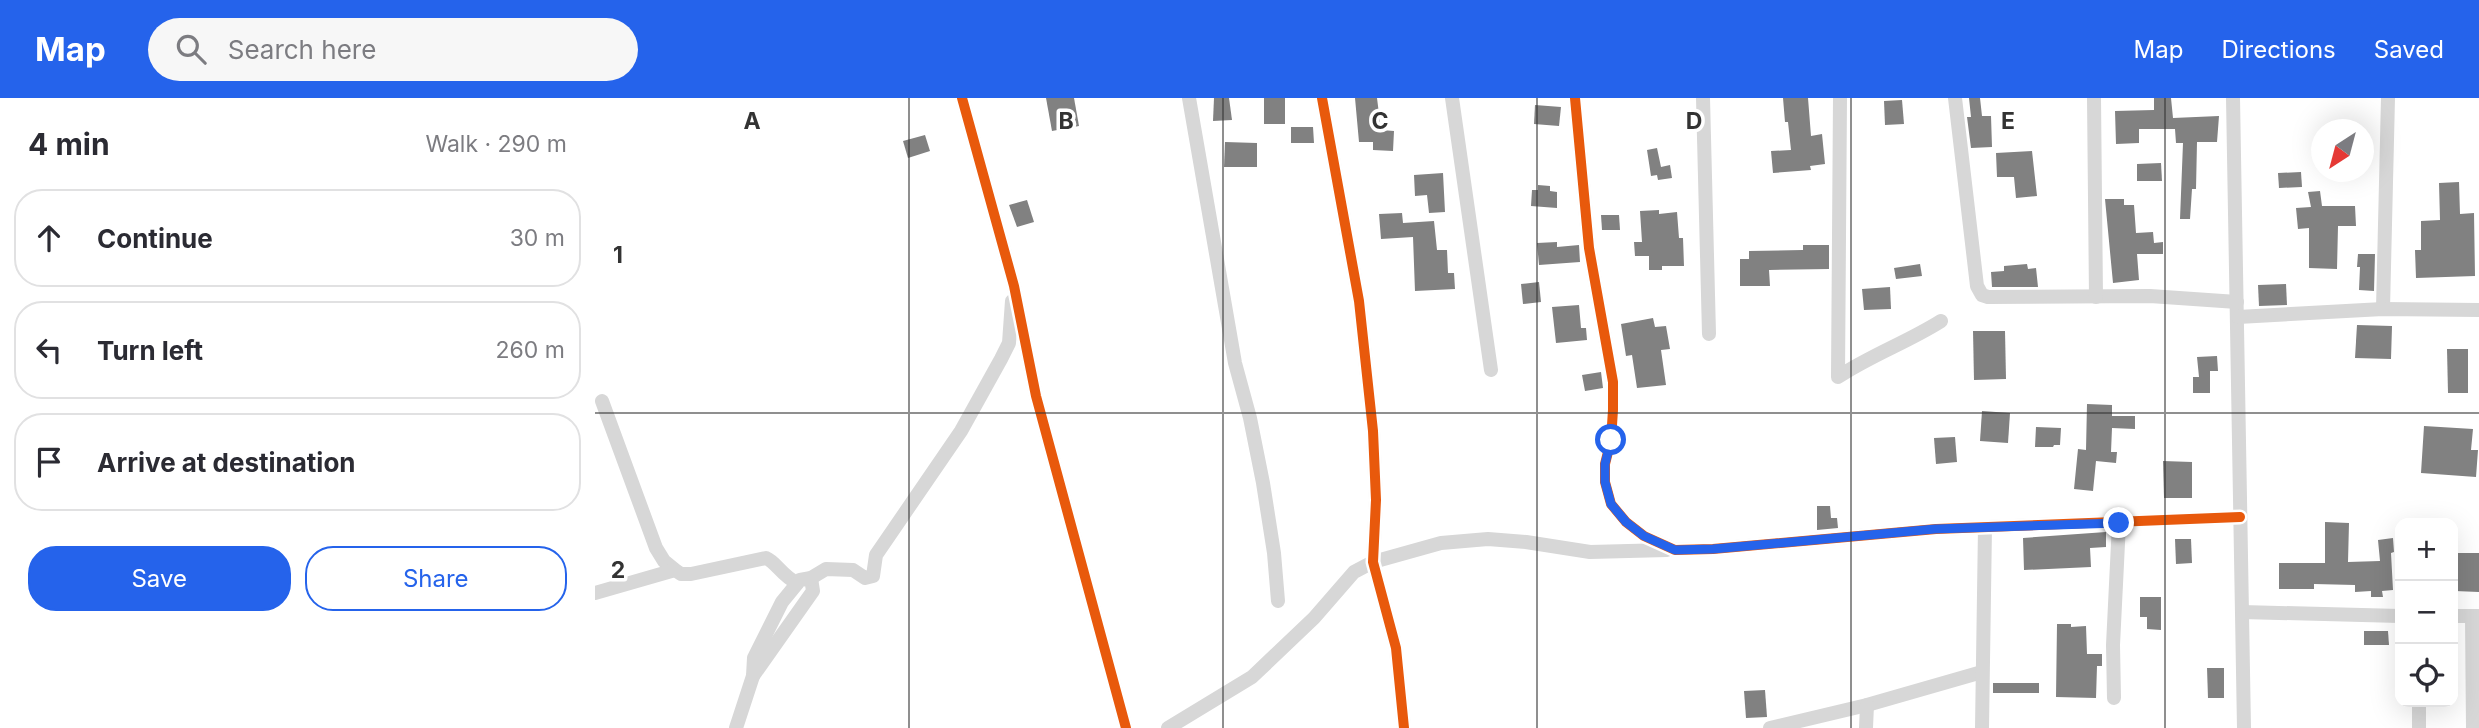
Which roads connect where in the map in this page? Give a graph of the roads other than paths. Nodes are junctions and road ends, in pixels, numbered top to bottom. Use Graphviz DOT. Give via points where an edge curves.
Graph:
graph roads {
  1 [pos="962,98"];
  2 [pos="1189,98"];
  3 [pos="1322,98"];
  4 [pos="1452,98"];
  5 [pos="1576,98"];
  6 [pos="1703,98"];
  7 [pos="1840,98"];
  8 [pos="1955,98"];
  9 [pos="2094,98"];
  10 [pos="2234,98"];
  11 [pos="2388,98"];
  12 [pos="1014,286"];
  13 [pos="2096,297"];
  14 [pos="2237,302"];
  15 [pos="2383,309"];
  16 [pos="2479,310"];
  17 [pos="2238,317"];
  18 [pos="1941,321"];
  19 [pos="1709,334"];
  20 [pos="1491,370"];
  21 [pos="602,401"];
  22 [pos="2240,517"];
  23 [pos="2119,523"];
  24 [pos="1985,527"];
  25 [pos="1675,550"];
  26 [pos="1373,562"];
  27 [pos="675,570"];
  28 [pos="804,581"];
  29 [pos="595,593"];
  30 [pos="1277,601"];
  31 [pos="2242,612"];
  32 [pos="2395,616"];
  33 [pos="2475,616"];
  34 [pos="1982,672"];
  35 [pos="2114,698"];
  36 [pos="1867,705"];
  37 [pos="2419,707"];
  38 [pos="736,728"];
  39 [pos="1126,728"];
  40 [pos="1168,728"];
  41 [pos="1403,728"];
  42 [pos="1770,728"];
  43 [pos="1866,728"];
  44 [pos="1982,728"];
  45 [pos="2244,728"];
  46 [pos="2419,728"];
  47 [pos="2473,728"];
  1 -- 12 [label="street"];
  2 -- 30 [label="street" via="1235,363 1263,484"];
  3 -- 26 [label="street" via="1354,267 1373,431"];
  4 -- 20 [label="street"];
  5 -- 25 [label="street" via="1589,248 1613,382 1605,482 1611,504 1626,522"];
  6 -- 19 [label="street"];
  7 -- 18 [label="street" via="1838,377"];
  8 -- 13 [label="street" via="1979,292 1988,297"];
  9 -- 13 [label="street"];
  10 -- 14 [label="street"];
  11 -- 15 [label="street"];
  12 -- 28 [label="street" via="1009,343 961,431 876,555 873,576 826,569"];
  12 -- 39 [label="street" via="1037,396"];
  13 -- 14 [label="street"];
  14 -- 17 [label="street"];
  15 -- 16 [label="street"];
  15 -- 17 [label="street"];
  17 -- 22 [label="street"];
  21 -- 27 [label="street" via="656,548"];
  22 -- 23 [label="street"];
  22 -- 31 [label="street"];
  23 -- 24 [label="street"];
  23 -- 35 [label="street"];
  24 -- 25 [label="street"];
  24 -- 34 [label="street"];
  25 -- 26 [label="street" via="1590,552 1488,539 1441,543"];
  26 -- 40 [label="street" via="1354,572 1252,677"];
  26 -- 41 [label="street" via="1396,648"];
  27 -- 28 [label="street" via="691,575 765,558 773,561 783,576"];
  27 -- 29 [label="street"];
  28 -- 38 [label="street" via="782,602 766,631"];
  31 -- 32 [label="street"];
  31 -- 45 [label="street"];
  33 -- 47 [label="street"];
  34 -- 36 [label="street"];
  34 -- 44 [label="street"];
  36 -- 42 [label="street"];
  36 -- 43 [label="street"];
  37 -- 46 [label="street"];
}
